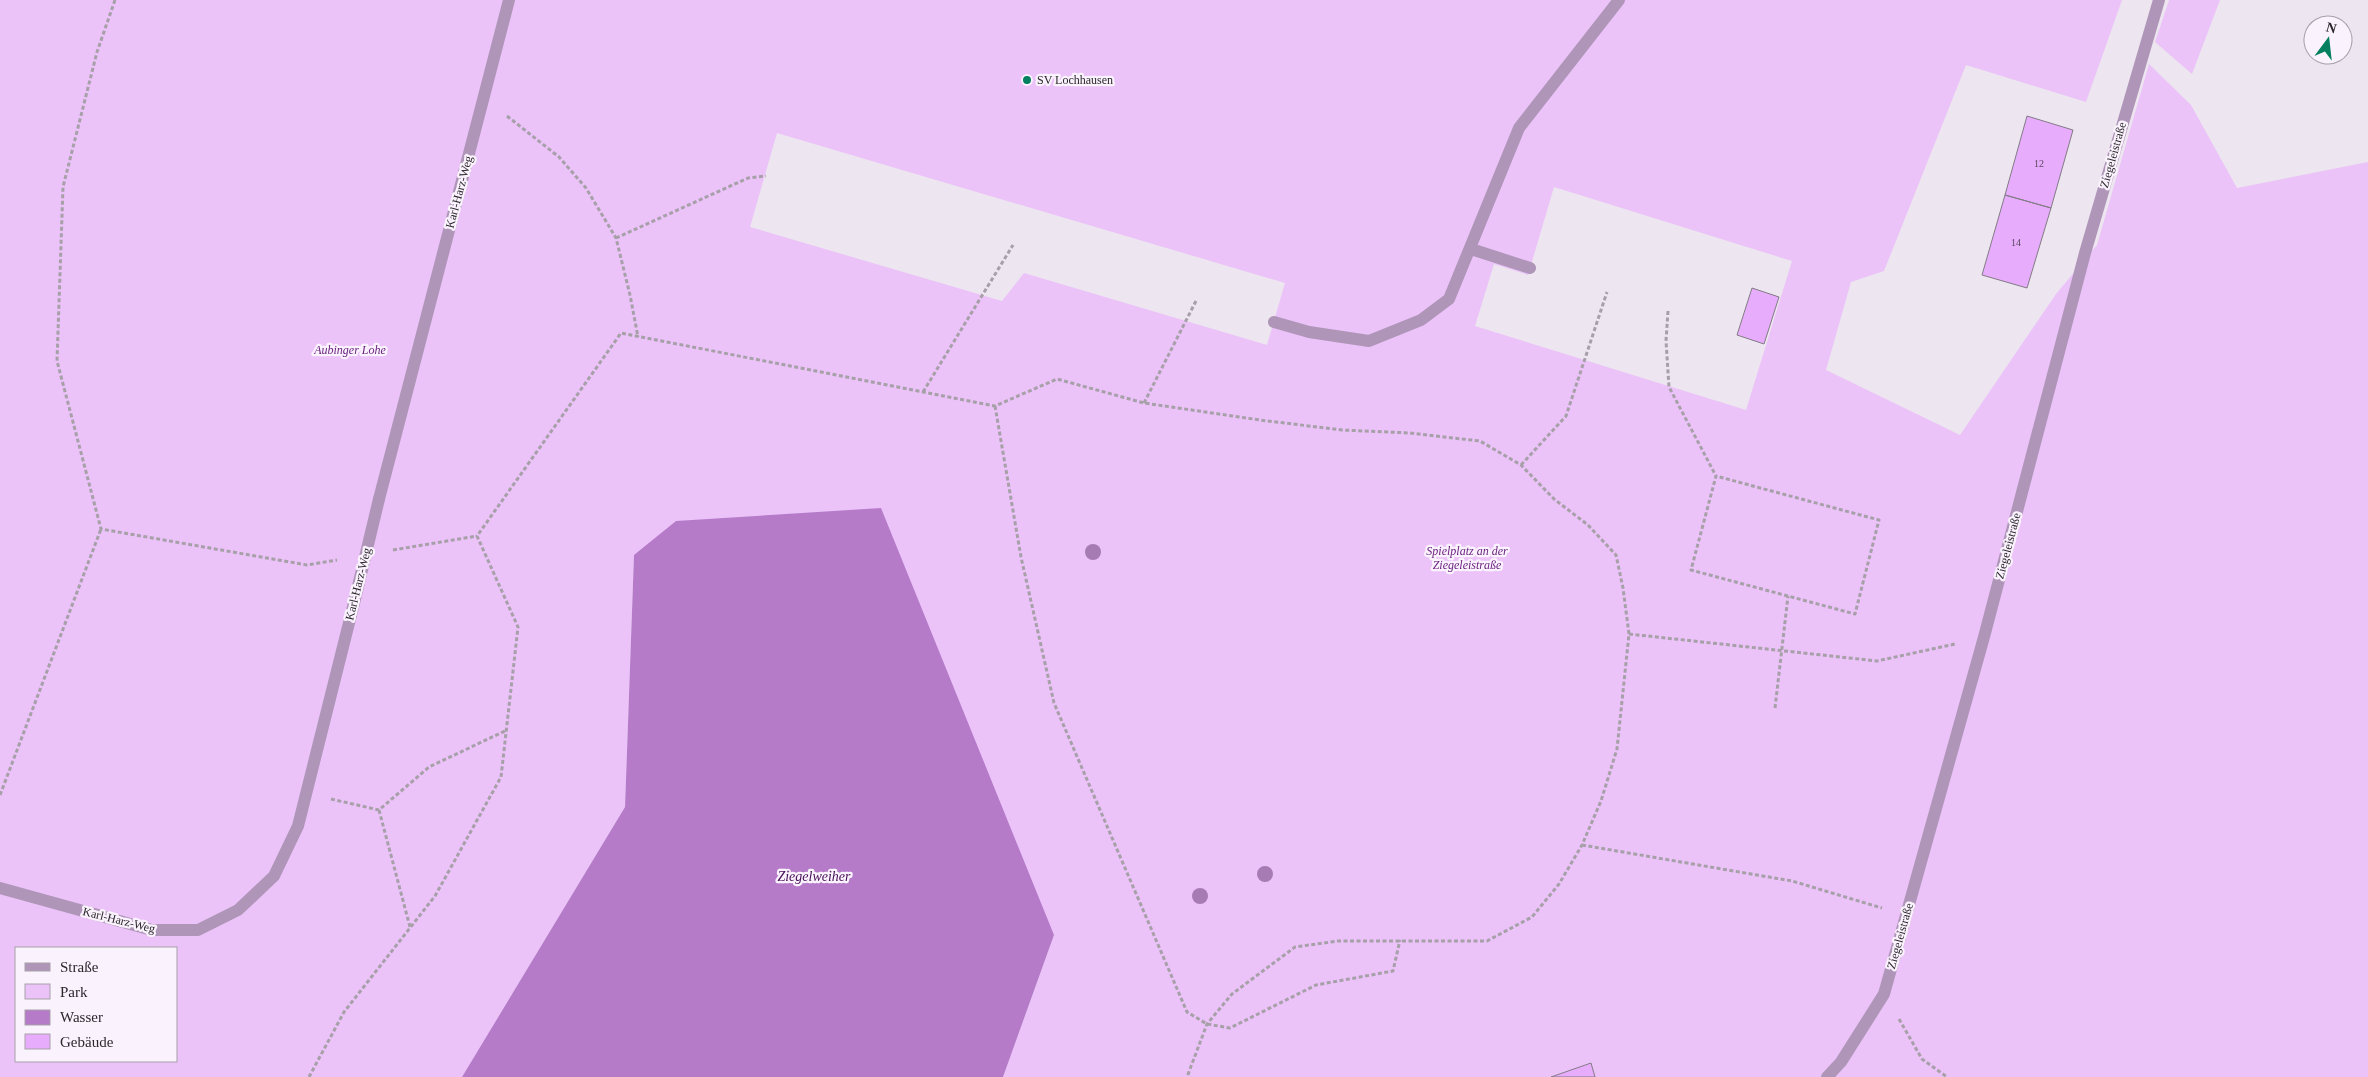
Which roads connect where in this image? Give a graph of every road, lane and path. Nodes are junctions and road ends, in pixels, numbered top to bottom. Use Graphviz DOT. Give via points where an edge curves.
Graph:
graph roads {
  1 [pos="116,0"];
  2 [pos="509,0"];
  3 [pos="1619,0"];
  4 [pos="2159,0"];
  5 [pos="484,98"];
  6 [pos="766,176"];
  7 [pos="616,238"];
  8 [pos="1013,245"];
  9 [pos="1471,249"];
  10 [pos="1530,268"];
  11 [pos="1607,292"];
  12 [pos="1197,299"];
  13 [pos="1668,312"];
  14 [pos="1274,322"];
  15 [pos="638,337"];
  16 [pos="923,392"];
  17 [pos="1144,403"];
  18 [pos="996,406"];
  19 [pos="1521,465"];
  20 [pos="1716,476"];
  21 [pos="101,529"];
  22 [pos="477,536"];
  23 [pos="392,550"];
  24 [pos="345,558"];
  25 [pos="1788,596"];
  26 [pos="1629,634"];
  27 [pos="1984,637"];
  28 [pos="1781,652"];
  29 [pos="1775,708"];
  30 [pos="507,730"];
  31 [pos="306,794"];
  32 [pos="0,795"];
  33 [pos="379,810"];
  34 [pos="1582,845"];
  35 [pos="0,888"];
  36 [pos="1906,915"];
  37 [pos="410,927"];
  38 [pos="1400,940"];
  39 [pos="1884,994"];
  40 [pos="1207,1024"];
  41 [pos="310,1077"];
  42 [pos="1187,1077"];
  43 [pos="1827,1077"];
  44 [pos="1947,1077"];
  1 -- 21 [label="path" via="97,52 63,187 57,360"];
  2 -- 5 [label="street, Karl-Harz-Weg"];
  3 -- 9 [label="street" via="1519,128"];
  4 -- 27 [label="street, Ziegeleistraße" via="2085,253"];
  5 -- 7 [label="path" via="559,158 586,188"];
  5 -- 31 [label="street, Karl-Harz-Weg, bridge"];
  6 -- 7 [label="path" via="748,178"];
  7 -- 15 [label="path"];
  8 -- 16 [label="path"];
  9 -- 10 [label="street"];
  9 -- 14 [label="street" via="1449,299 1421,320 1369,342"];
  11 -- 19 [label="path" via="1566,416"];
  12 -- 17 [label="path"];
  13 -- 20 [label="path" via="1669,387"];
  15 -- 16 [label="path"];
  15 -- 22 [label="path" via="621,333"];
  16 -- 18 [label="path"];
  17 -- 18 [label="path" via="1057,378"];
  17 -- 19 [label="path" via="1342,430 1480,441"];
  18 -- 40 [label="path" via="1021,556 1054,703 1187,1012"];
  19 -- 26 [label="path" via="1554,499 1588,525 1616,555"];
  20 -- 25 [label="path" via="1691,570"];
  20 -- 25 [label="path" via="1879,520 1854,614"];
  21 -- 24 [label="path" via="307,565"];
  21 -- 32 [label="path"];
  22 -- 23 [label="path"];
  22 -- 30 [label="path" via="518,628"];
  25 -- 28 [label="path"];
  26 -- 28 [label="path"];
  26 -- 34 [label="path" via="1617,749 1601,801"];
  27 -- 28 [label="path" via="1877,661"];
  27 -- 36 [label="street, Ziegeleistraße"];
  28 -- 29 [label="path"];
  30 -- 33 [label="path" via="429,768"];
  30 -- 37 [label="path" via="501,777 435,896"];
  31 -- 33 [label="path"];
  31 -- 35 [label="street, Karl-Harz-Weg" via="298,826 274,876 238,910 198,930 152,930"];
  33 -- 37 [label="path"];
  34 -- 36 [label="path" via="1792,881"];
  34 -- 38 [label="path" via="1558,884 1532,917 1487,941"];
  36 -- 39 [label="street, Ziegeleistraße"];
  37 -- 41 [label="path" via="344,1012"];
  38 -- 40 [label="path" via="1338,940 1295,947 1232,994"];
  38 -- 40 [label="path" via="1393,971 1316,985 1230,1028"];
  39 -- 43 [label="street, Ziegeleistraße" via="1841,1062"];
  39 -- 44 [label="path" via="1922,1059"];
  40 -- 42 [label="path"];
}
